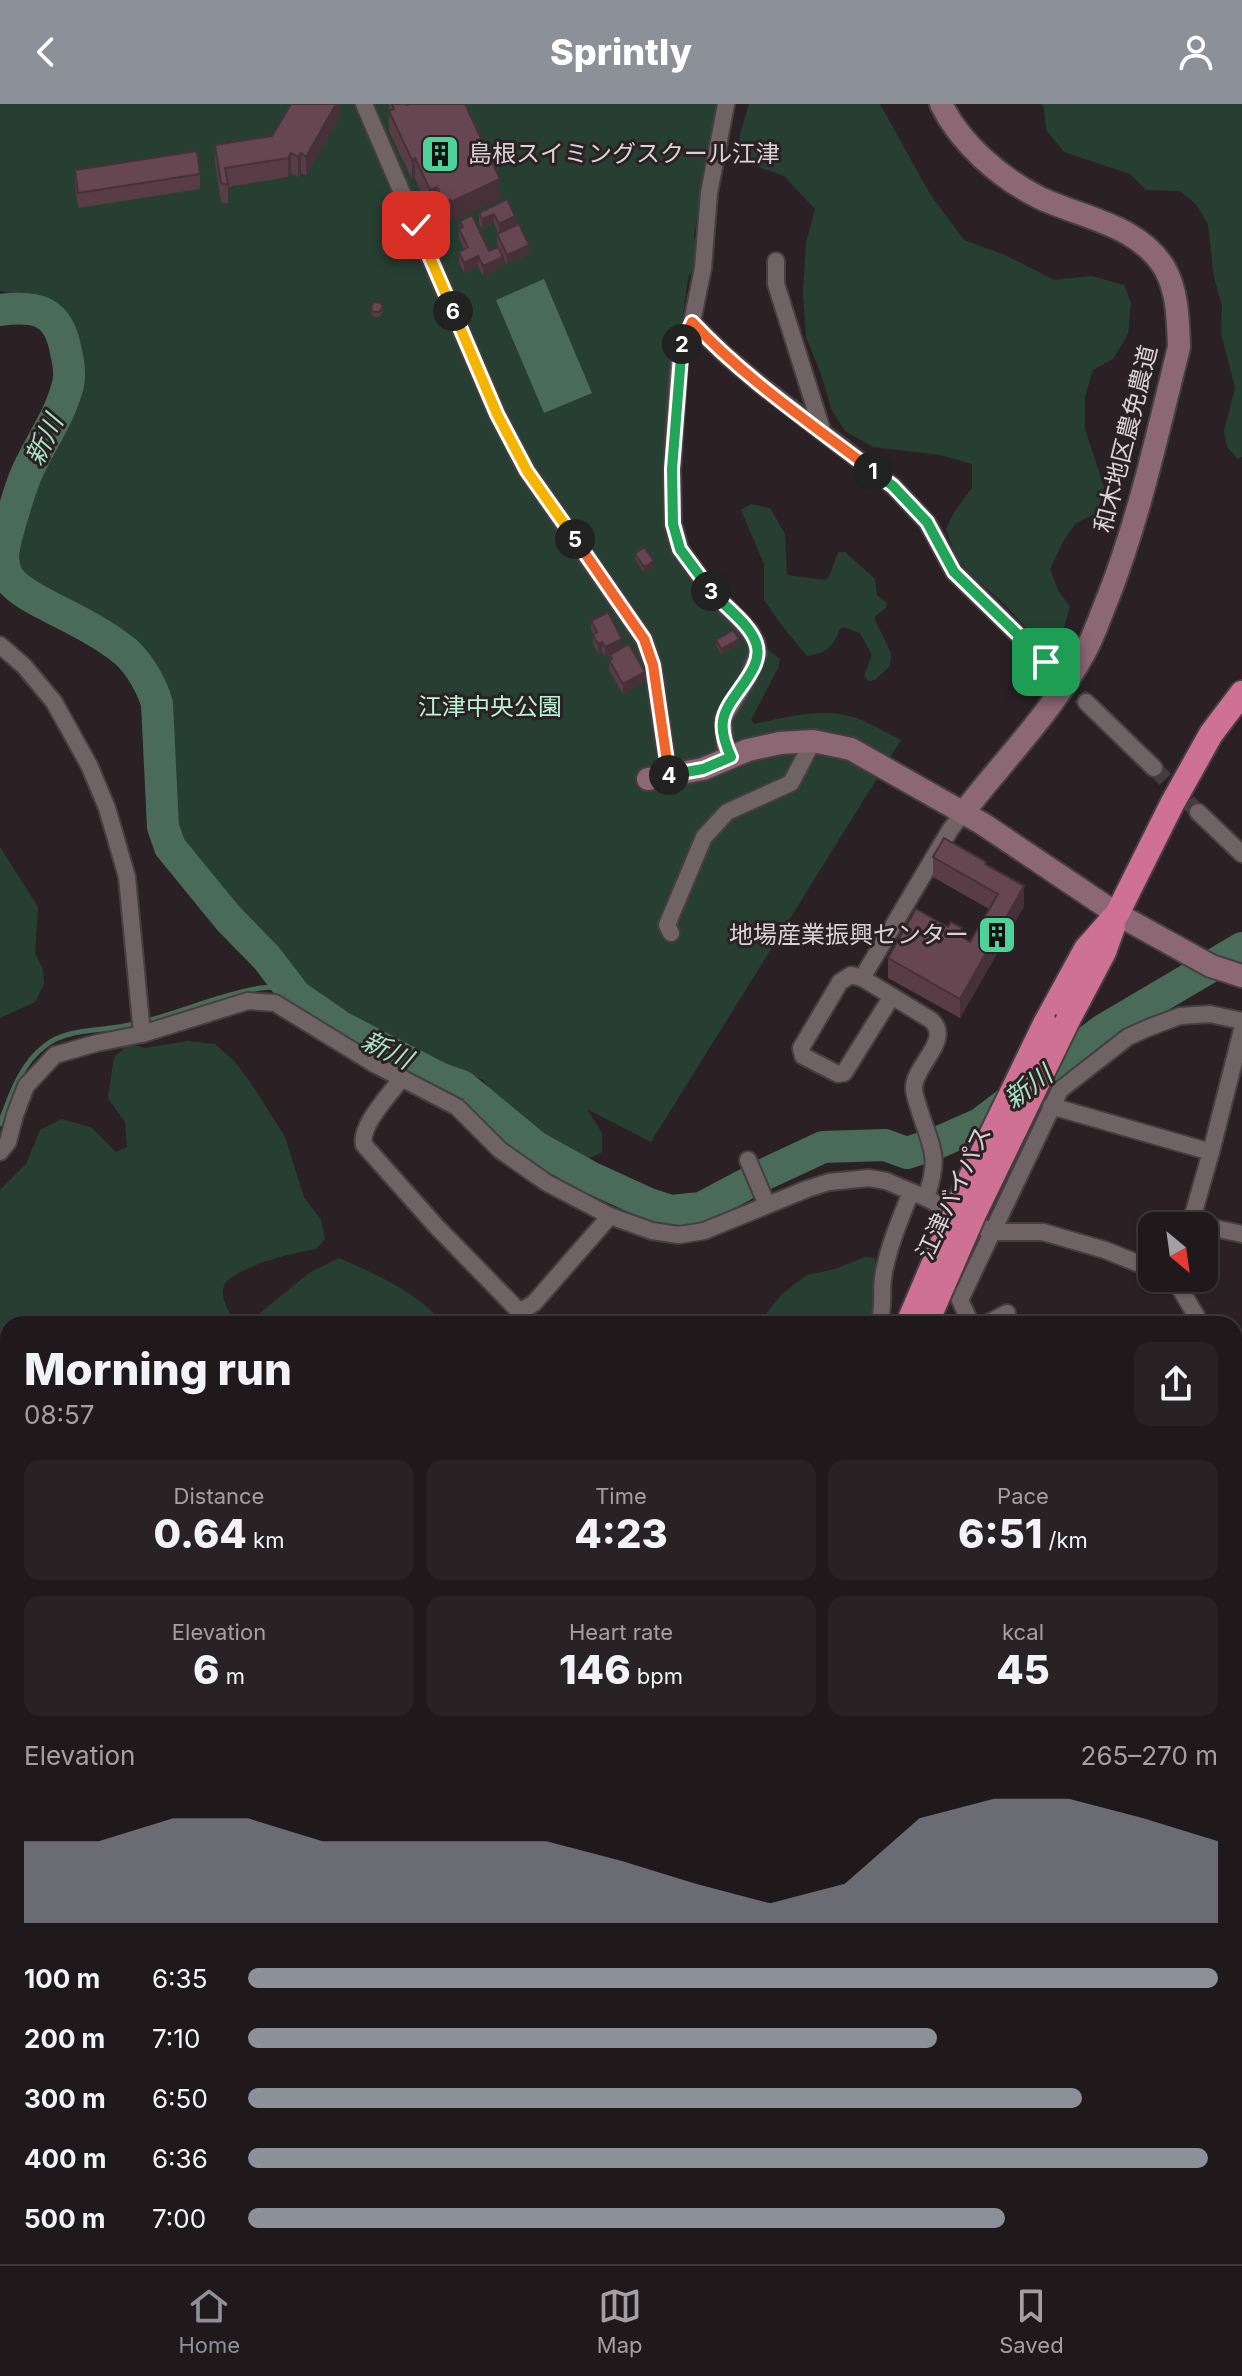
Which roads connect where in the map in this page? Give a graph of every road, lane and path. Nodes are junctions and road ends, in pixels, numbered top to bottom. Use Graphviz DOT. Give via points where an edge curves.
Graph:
graph roads {
  1 [pos="364,104"];
  2 [pos="726,104"];
  3 [pos="941,104"];
  4 [pos="776,261"];
  5 [pos="692,322"];
  6 [pos="823,433"];
  7 [pos="0,645"];
  8 [pos="1046,662"];
  9 [pos="1242,693"];
  10 [pos="1086,702"];
  11 [pos="813,741"];
  12 [pos="731,757"];
  13 [pos="1154,768"];
  14 [pos="658,777"];
  15 [pos="1198,812"];
  16 [pos="963,813"];
  17 [pos="1242,854"];
  18 [pos="1117,914"];
  19 [pos="671,933"];
  20 [pos="1241,976"];
  21 [pos="862,978"];
  22 [pos="892,996"];
  23 [pos="1242,1021"];
  24 [pos="1242,1030"];
  25 [pos="142,1034"];
  26 [pos="402,1078"];
  27 [pos="1051,1106"];
  28 [pos="0,1152"];
  29 [pos="1211,1152"];
  30 [pos="750,1165"];
  31 [pos="919,1195"];
  32 [pos="765,1199"];
  33 [pos="1199,1212"];
  34 [pos="610,1216"];
  35 [pos="1218,1229"];
  36 [pos="992,1232"];
  37 [pos="1242,1234"];
  38 [pos="1138,1263"];
  39 [pos="1182,1292"];
  40 [pos="1007,1313"];
  41 [pos="529,1316"];
  42 [pos="882,1316"];
  43 [pos="917,1316"];
  44 [pos="967,1316"];
  45 [pos="1001,1316"];
  46 [pos="1196,1316"];
  1 -- 14 [label="street" via="502,424 527,471 644,639 653,665"];
  2 -- 5 [label="street"];
  3 -- 16 [label="street, 和木地区農免農道" via="976,151 1011,180 1141,241 1165,270 1172,288 1179,347 1143,492 1095,632 1049,708"];
  4 -- 6 [label="street" via="776,284"];
  5 -- 6 [label="street"];
  5 -- 12 [label="street" via="680,348 673,524 684,555 756,642 758,653 748,678 723,719"];
  6 -- 8 [label="street" via="893,486 927,522 954,572"];
  7 -- 25 [label="street" via="54,702 107,808 127,877"];
  9 -- 18 [label="highway, 江津バイパス" via="1211,734"];
  10 -- 13 [label="street"];
  11 -- 12 [label="street" via="780,743"];
  11 -- 16 [label="street" via="851,749"];
  11 -- 19 [label="street" via="791,783 727,812 704,837 667,925"];
  12 -- 14 [label="street" via="703,769"];
  15 -- 17 [label="street"];
  16 -- 18 [label="street"];
  16 -- 21 [label="street"];
  18 -- 20 [label="street" via="1211,966"];
  18 -- 43 [label="highway, 江津バイパス, bridge" via="1104,952 1057,1022 974,1214"];
  21 -- 22 [label="street"];
  21 -- 22 [label="street" via="851,975 840,982 801,1048 803,1056 844,1073"];
  22 -- 31 [label="street" via="938,1030 914,1089 935,1155 934,1172"];
  23 -- 27 [label="street" via="1210,1014 1180,1016 1148,1028 1075,1077"];
  24 -- 29 [label="street"];
  25 -- 26 [label="street" via="248,1001 275,1003"];
  25 -- 28 [label="street" via="55,1055 26,1086"];
  26 -- 34 [label="street" via="457,1107 500,1150 547,1183"];
  26 -- 41 [label="street" via="365,1129 366,1150 513,1306"];
  27 -- 29 [label="street"];
  27 -- 36 [label="street"];
  29 -- 33 [label="street"];
  30 -- 32 [label="street"];
  31 -- 32 [label="street" via="869,1178"];
  31 -- 36 [label="street"];
  31 -- 42 [label="street" via="900,1218 883,1274"];
  32 -- 34 [label="street" via="704,1231 679,1235"];
  34 -- 41 [label="street" via="534,1303"];
  35 -- 37 [label="street"];
  36 -- 38 [label="street" via="1043,1232"];
  36 -- 44 [label="street" via="960,1300"];
  39 -- 46 [label="street"];
  40 -- 45 [label="street"];
}
